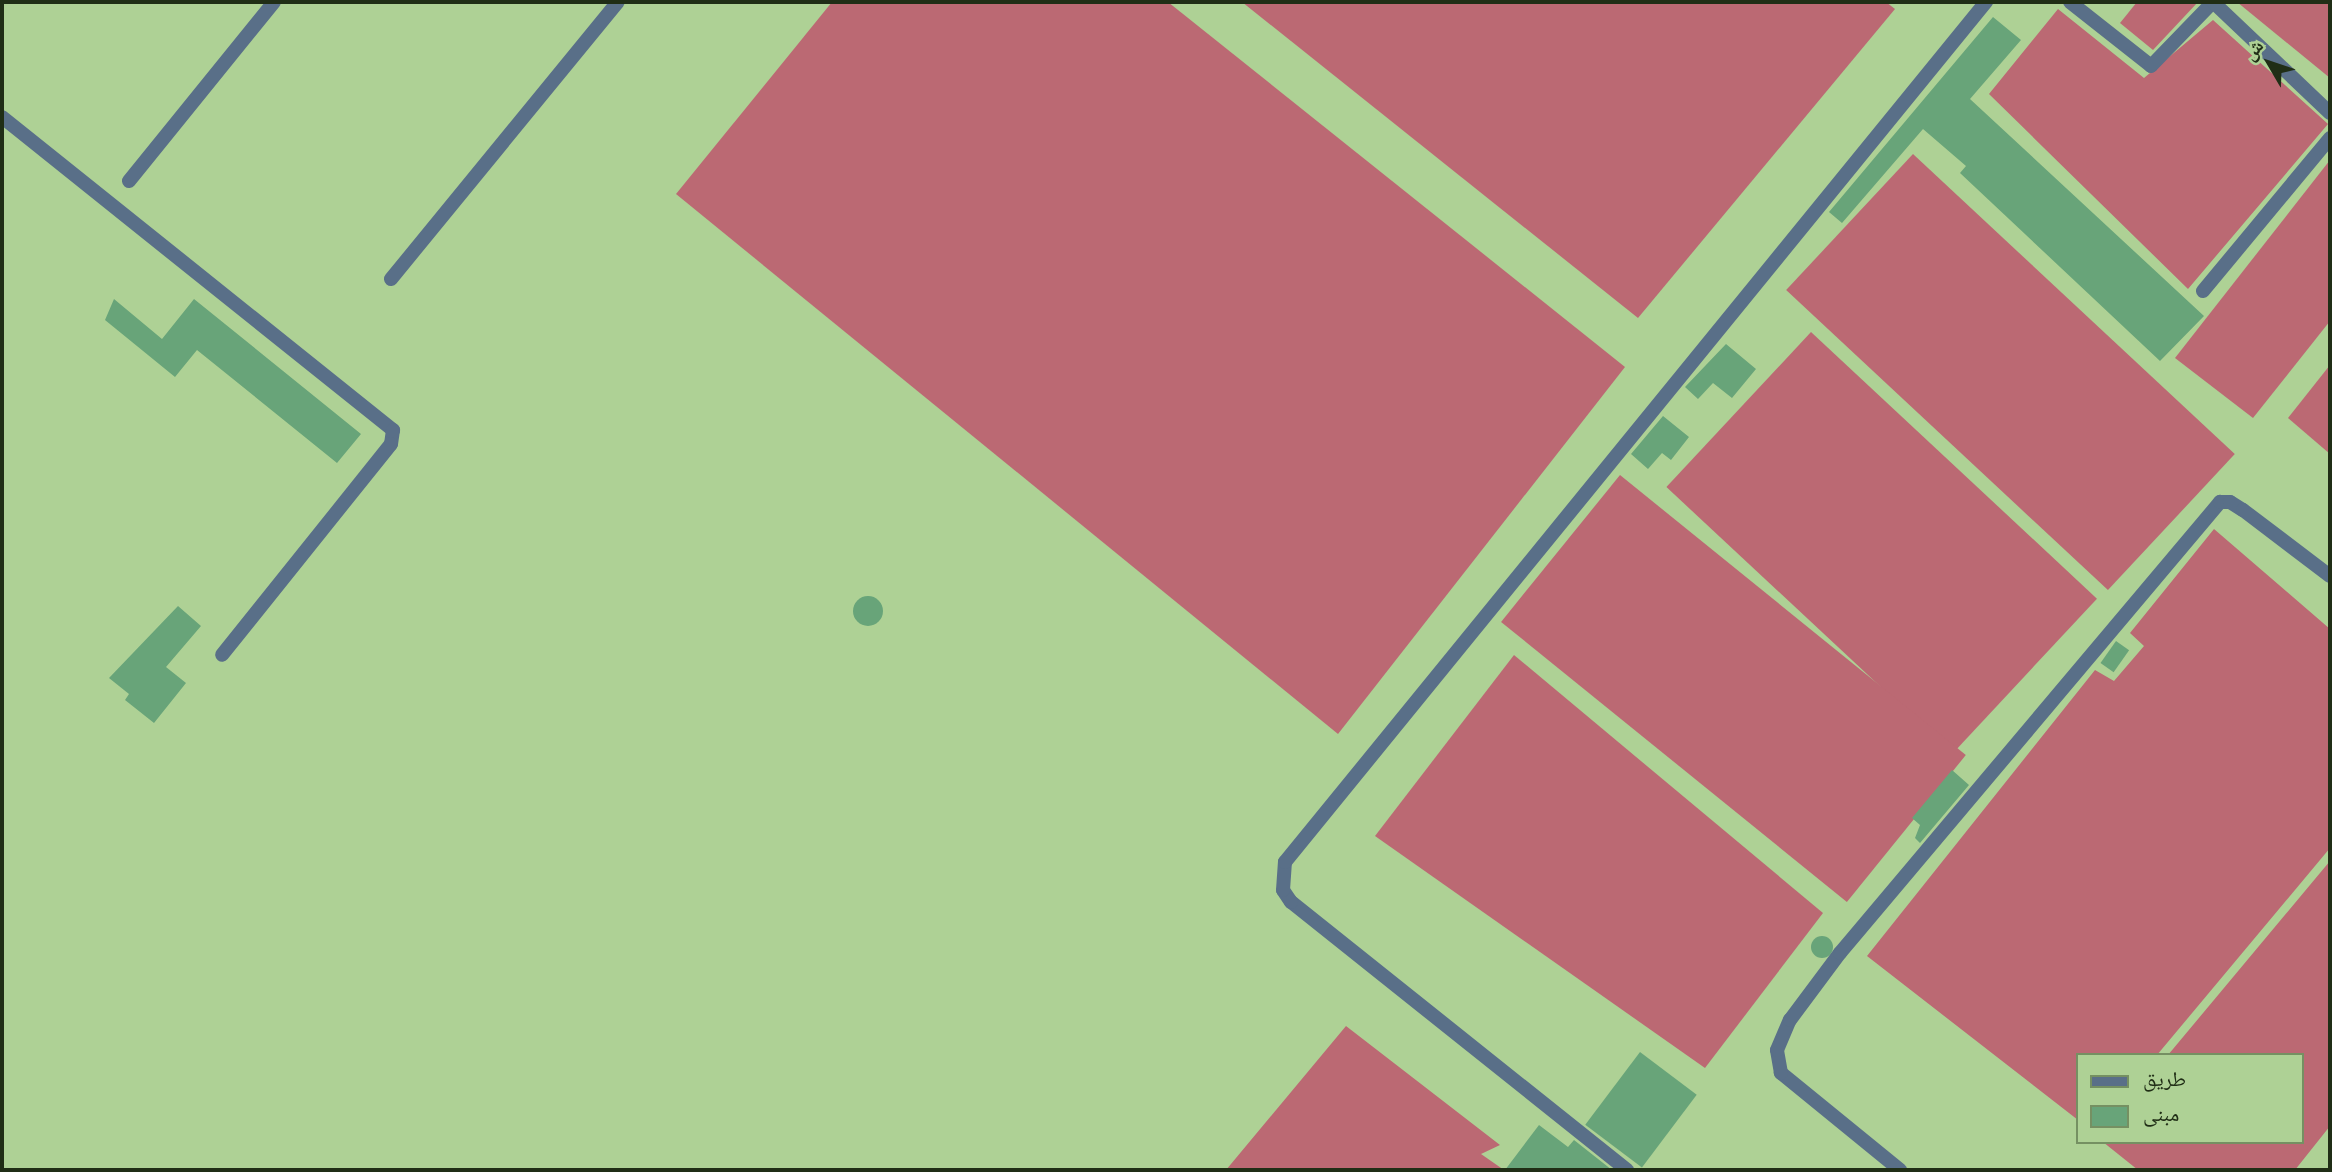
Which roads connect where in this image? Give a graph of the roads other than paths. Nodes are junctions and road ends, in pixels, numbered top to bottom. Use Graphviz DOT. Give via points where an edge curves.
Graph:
graph roads {
  1 [pos="274,2"];
  2 [pos="618,2"];
  3 [pos="1986,2"];
  4 [pos="2070,2"];
  5 [pos="2212,3"];
  6 [pos="2330,113"];
  7 [pos="2,117"];
  8 [pos="2330,138"];
  9 [pos="129,181"];
  10 [pos="391,279"];
  11 [pos="2203,291"];
  12 [pos="2330,576"];
  13 [pos="222,656"];
  14 [pos="1627,1170"];
  15 [pos="1900,1170"];
  1 -- 9 [label="street"];
  2 -- 10 [label="street"];
  3 -- 14 [label="street" via="1302,839 1283,869 1283,890 1291,902"];
  4 -- 5 [label="street" via="2151,66"];
  5 -- 6 [label="street"];
  7 -- 13 [label="street" via="393,430 391,444"];
  8 -- 11 [label="street"];
  12 -- 15 [label="street" via="2243,510 2220,502 1840,953 1790,1020 1777,1049 1781,1073"];
}
